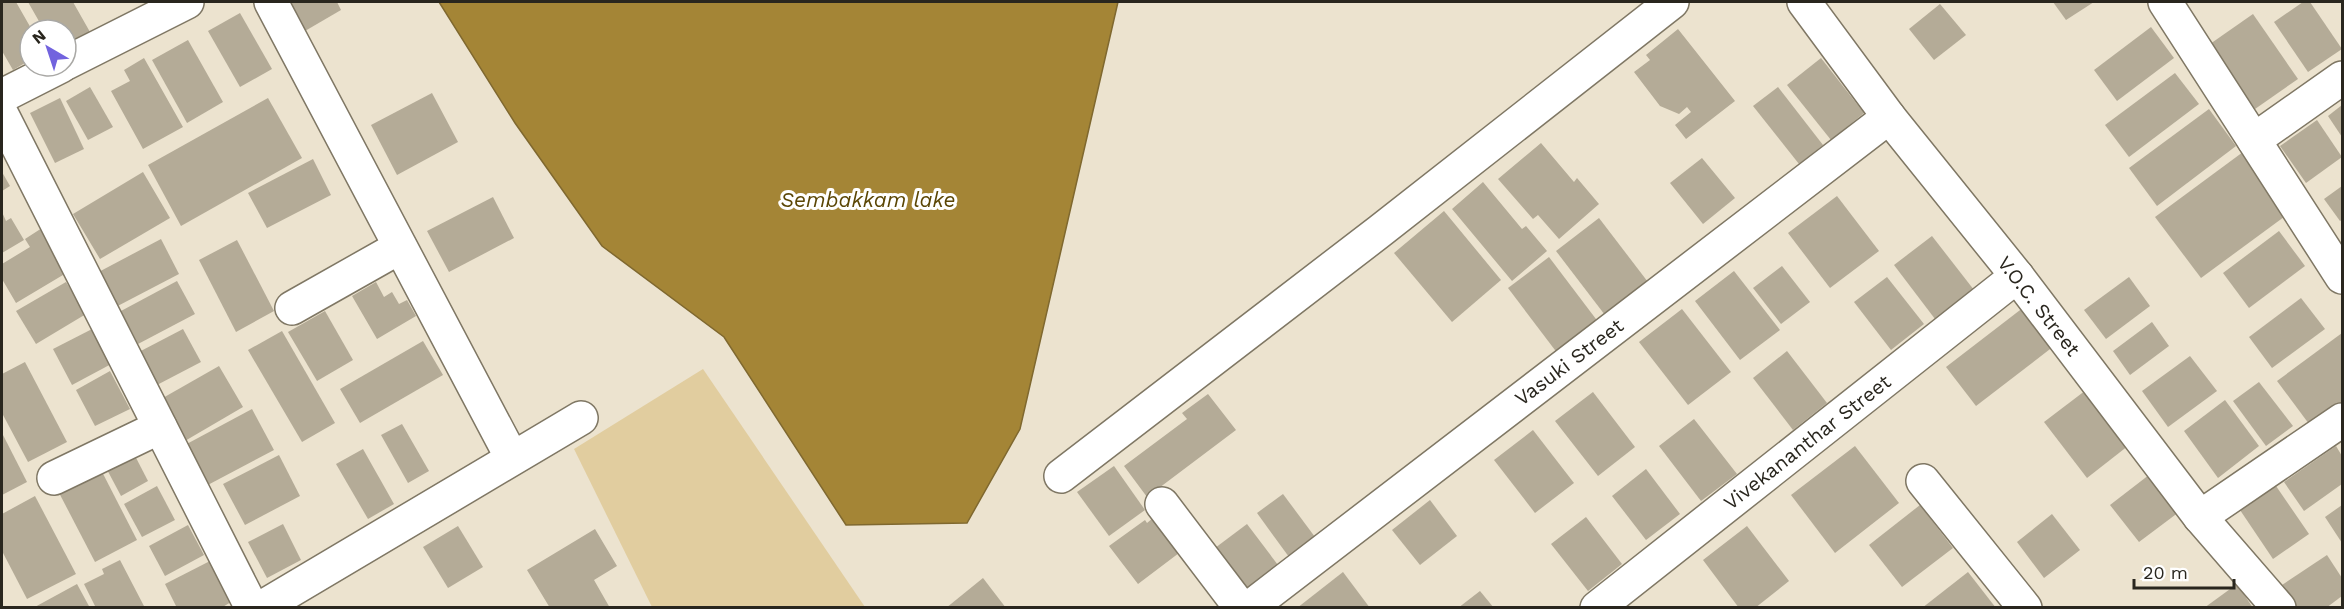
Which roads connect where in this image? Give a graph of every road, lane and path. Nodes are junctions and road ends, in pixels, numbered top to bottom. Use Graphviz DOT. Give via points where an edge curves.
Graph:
graph roads {
  1 [pos="187,2"];
  2 [pos="271,2"];
  3 [pos="1672,2"];
  4 [pos="1804,2"];
  5 [pos="2165,2"];
  6 [pos="78,57"];
  7 [pos="37,78"];
  8 [pos="2343,78"];
  9 [pos="2,96"];
  10 [pos="2,115"];
  11 [pos="1889,117"];
  12 [pos="2254,140"];
  13 [pos="400,246"];
  14 [pos="2017,276"];
  15 [pos="2343,277"];
  16 [pos="292,308"];
  17 [pos="580,418"];
  18 [pos="2343,420"];
  19 [pos="160,427"];
  20 [pos="512,458"];
  21 [pos="1061,476"];
  22 [pos="54,478"];
  23 [pos="1923,481"];
  24 [pos="1162,504"];
  25 [pos="2200,517"];
  26 [pos="263,606"];
  27 [pos="1242,608"];
  28 [pos="1249,608"];
  29 [pos="1597,608"];
  30 [pos="2025,608"];
  31 [pos="2279,608"];
  1 -- 6 [label="street"];
  2 -- 13 [label="street"];
  3 -- 21 [label="street"];
  4 -- 11 [label="street, V.O.C. Street"];
  5 -- 12 [label="street"];
  7 -- 9 [label="street"];
  8 -- 12 [label="street"];
  10 -- 19 [label="street"];
  11 -- 14 [label="street, V.O.C. Street"];
  11 -- 28 [label="street, Vasuki Street"];
  12 -- 15 [label="street"];
  13 -- 16 [label="street"];
  13 -- 20 [label="street"];
  14 -- 25 [label="street, V.O.C. Street"];
  14 -- 29 [label="street, Vivekananthar Street"];
  17 -- 20 [label="street"];
  18 -- 25 [label="street"];
  19 -- 22 [label="street"];
  19 -- 26 [label="street"];
  20 -- 26 [label="street"];
  23 -- 30 [label="street"];
  24 -- 27 [label="street"];
  25 -- 31 [label="street, V.O.C. Street"];
}
